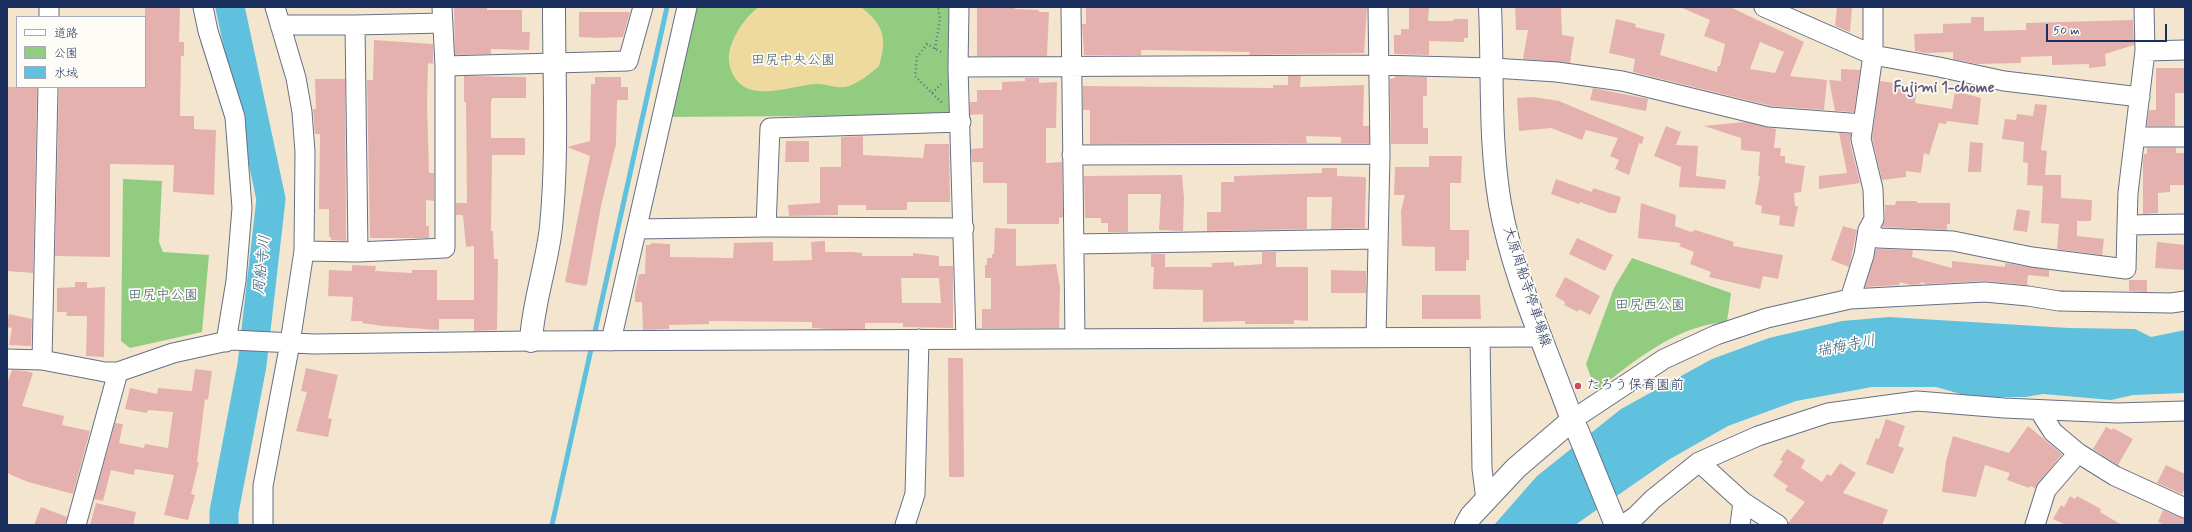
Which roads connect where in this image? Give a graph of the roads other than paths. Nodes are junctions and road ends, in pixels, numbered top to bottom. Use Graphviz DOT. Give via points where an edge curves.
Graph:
graph roads {
  1 [pos="203,7"];
  2 [pos="554,7"];
  3 [pos="643,7"];
  4 [pos="687,7"];
  5 [pos="959,7"];
  6 [pos="1071,7"];
  7 [pos="1378,7"];
  8 [pos="1490,7"];
  9 [pos="1764,7"];
  10 [pos="1873,7"];
  11 [pos="2144,7"];
  12 [pos="443,15"];
  13 [pos="277,16"];
  14 [pos="355,26"];
  15 [pos="2185,50"];
  16 [pos="2145,51"];
  17 [pos="1873,55"];
  18 [pos="951,60"];
  19 [pos="554,63"];
  20 [pos="445,66"];
  21 [pos="1070,66"];
  22 [pos="1378,66"];
  23 [pos="1493,68"];
  24 [pos="48,88"];
  25 [pos="2140,96"];
  26 [pos="961,122"];
  27 [pos="1863,124"];
  28 [pos="2185,136"];
  29 [pos="2135,137"];
  30 [pos="1072,154"];
  31 [pos="1380,154"];
  32 [pos="2185,224"];
  33 [pos="2127,225"];
  34 [pos="766,226"];
  35 [pos="964,228"];
  36 [pos="637,229"];
  37 [pos="1868,230"];
  38 [pos="1378,240"];
  39 [pos="1074,244"];
  40 [pos="304,251"];
  41 [pos="358,252"];
  42 [pos="1850,299"];
  43 [pos="2185,301"];
  44 [pos="1542,337"];
  45 [pos="1376,338"];
  46 [pos="1480,338"];
  47 [pos="919,339"];
  48 [pos="966,339"];
  49 [pos="1075,339"];
  50 [pos="229,341"];
  51 [pos="531,341"];
  52 [pos="611,341"];
  53 [pos="286,342"];
  54 [pos="7,359"];
  55 [pos="42,360"];
  56 [pos="118,372"];
  57 [pos="2039,410"];
  58 [pos="2185,410"];
  59 [pos="1575,426"];
  60 [pos="2078,452"];
  61 [pos="1699,462"];
  62 [pos="1486,500"];
  63 [pos="1743,502"];
  64 [pos="2185,508"];
  65 [pos="76,525"];
  66 [pos="263,525"];
  67 [pos="905,525"];
  68 [pos="1466,525"];
  69 [pos="1616,525"];
  70 [pos="1623,525"];
  71 [pos="1740,525"];
  72 [pos="1778,525"];
  73 [pos="2035,525"];
  1 -- 50 [label="street" via="208,32 235,117 242,208"];
  2 -- 19 [label="main road"];
  3 -- 19 [label="street" via="628,61"];
  4 -- 36 [label="street"];
  5 -- 18 [label="street"];
  6 -- 21 [label="street"];
  7 -- 22 [label="street"];
  8 -- 23 [label="main road, 大原周船寺停車場線"];
  9 -- 17 [label="street"];
  10 -- 17 [label="street"];
  11 -- 16 [label="street"];
  12 -- 14 [label="street"];
  12 -- 20 [label="street"];
  13 -- 14 [label="street"];
  13 -- 40 [label="street" via="296,78 302,112 305,152"];
  14 -- 41 [label="street"];
  15 -- 16 [label="street"];
  16 -- 25 [label="street"];
  17 -- 25 [label="street" via="1939,66 2004,81"];
  17 -- 27 [label="street"];
  18 -- 21 [label="street"];
  18 -- 26 [label="street"];
  19 -- 20 [label="street"];
  19 -- 51 [label="main road" via="555,140 551,227 543,276 532,319"];
  20 -- 41 [label="street" via="445,248"];
  21 -- 22 [label="street"];
  21 -- 30 [label="street"];
  22 -- 23 [label="street"];
  22 -- 31 [label="street"];
  23 -- 27 [label="street" via="1557,72 1622,81 1770,117"];
  23 -- 44 [label="main road, 大原周船寺停車場線" via="1494,156 1500,205 1510,245"];
  24 -- 55 [label="street"];
  25 -- 29 [label="street"];
  26 -- 34 [label="street" via="770,128"];
  26 -- 35 [label="street"];
  27 -- 37 [label="street" via="1861,139 1873,189 1874,218"];
  28 -- 29 [label="street"];
  29 -- 33 [label="street"];
  30 -- 31 [label="street"];
  30 -- 39 [label="street"];
  31 -- 38 [label="street"];
  32 -- 33 [label="street"];
  33 -- 37 [label="street" via="2126,269 2032,257 1953,240 1878,238"];
  34 -- 35 [label="street"];
  34 -- 36 [label="street"];
  35 -- 48 [label="street"];
  36 -- 52 [label="street"];
  37 -- 42 [label="street" via="1864,255"];
  38 -- 39 [label="street"];
  38 -- 45 [label="street"];
  39 -- 49 [label="street"];
  40 -- 41 [label="street"];
  40 -- 53 [label="street"];
  42 -- 43 [label="street" via="1985,292 2059,301"];
  42 -- 59 [label="street" via="1767,318 1716,335 1664,359"];
  44 -- 46 [label="street"];
  44 -- 59 [label="main road, 大原周船寺停車場線"];
  45 -- 46 [label="street"];
  45 -- 49 [label="street"];
  46 -- 62 [label="street" via="1482,469"];
  47 -- 48 [label="street"];
  47 -- 52 [label="street"];
  47 -- 67 [label="street" via="915,494"];
  48 -- 49 [label="street"];
  50 -- 53 [label="street"];
  50 -- 56 [label="street" via="173,353"];
  51 -- 52 [label="street"];
  51 -- 53 [label="street"];
  53 -- 66 [label="street" via="263,486"];
  54 -- 55 [label="street"];
  55 -- 56 [label="street" via="105,372"];
  56 -- 65 [label="street"];
  57 -- 58 [label="street" via="2117,413"];
  57 -- 60 [label="street" via="2053,432"];
  57 -- 61 [label="street" via="1916,401 1828,413 1758,436"];
  59 -- 62 [label="main road" via="1516,468"];
  59 -- 69 [label="main road, 大原周船寺停車場線"];
  60 -- 64 [label="street" via="2115,476"];
  60 -- 73 [label="street" via="2046,490"];
  61 -- 63 [label="street"];
  61 -- 70 [label="street"];
  62 -- 68 [label="main road"];
  63 -- 71 [label="street"];
  63 -- 72 [label="street"];
}
